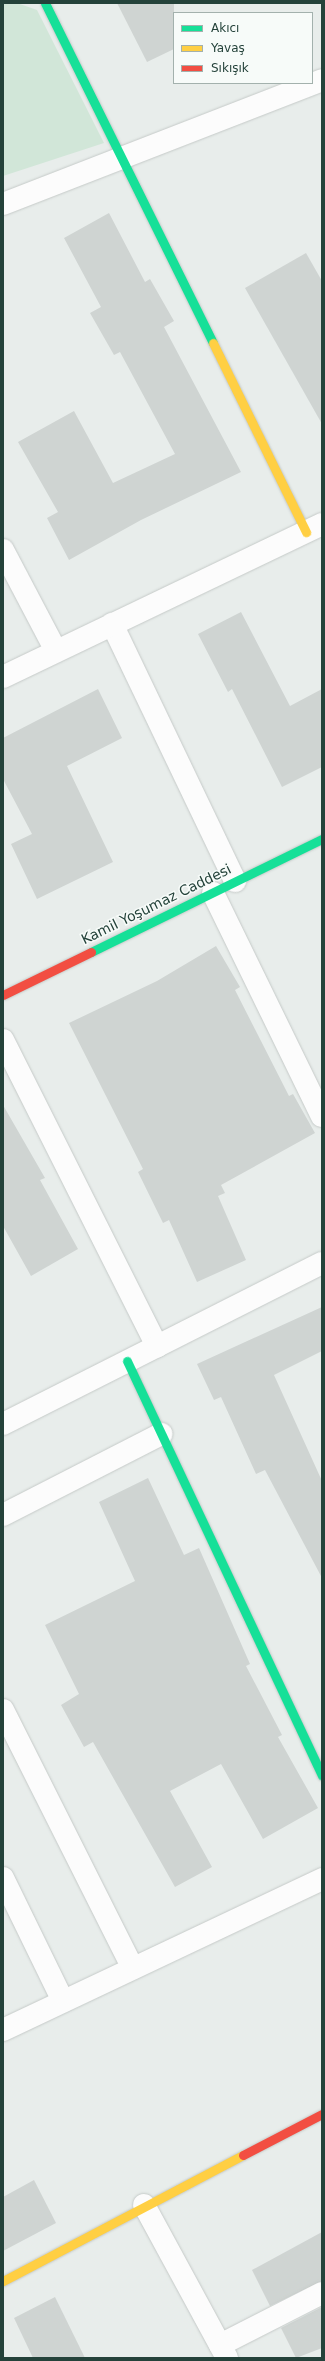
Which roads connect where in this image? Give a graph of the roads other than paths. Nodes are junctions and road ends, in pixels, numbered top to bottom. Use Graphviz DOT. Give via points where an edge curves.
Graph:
graph roads {
  1 [pos="45,3"];
  2 [pos="312,84"];
  3 [pos="122,157"];
  4 [pos="3,204"];
  5 [pos="314,528"];
  6 [pos="3,550"];
  7 [pos="112,624"];
  8 [pos="56,652"];
  9 [pos="3,677"];
  10 [pos="322,839"];
  11 [pos="235,881"];
  12 [pos="213,893"];
  13 [pos="3,995"];
  14 [pos="3,1040"];
  15 [pos="322,1116"];
  16 [pos="322,1263"];
  17 [pos="157,1346"];
  18 [pos="127,1361"];
  19 [pos="3,1424"];
  20 [pos="161,1434"];
  21 [pos="3,1516"];
  22 [pos="3,1710"];
  23 [pos="322,1775"];
  24 [pos="3,1878"];
  25 [pos="322,1879"];
  26 [pos="133,1968"];
  27 [pos="63,2001"];
  28 [pos="3,2030"];
  29 [pos="322,2114"];
  30 [pos="144,2205"];
  31 [pos="3,2281"];
  32 [pos="322,2293"];
  33 [pos="223,2351"];
  1 -- 3 [label="street"];
  2 -- 3 [label="street"];
  3 -- 4 [label="street"];
  3 -- 5 [label="street"];
  5 -- 7 [label="street"];
  6 -- 8 [label="street"];
  7 -- 8 [label="street"];
  7 -- 11 [label="street"];
  8 -- 9 [label="street"];
  10 -- 11 [label="street, Kamil Yoşumaz Caddesi"];
  11 -- 12 [label="street, Kamil Yoşumaz Caddesi"];
  12 -- 13 [label="street, Kamil Yoşumaz Caddesi"];
  12 -- 15 [label="street"];
  14 -- 17 [label="street"];
  16 -- 17 [label="street"];
  17 -- 18 [label="street"];
  18 -- 19 [label="street"];
  18 -- 20 [label="street"];
  20 -- 21 [label="street"];
  20 -- 23 [label="street"];
  22 -- 26 [label="street"];
  24 -- 27 [label="street"];
  25 -- 26 [label="street"];
  26 -- 27 [label="street"];
  27 -- 28 [label="street"];
  29 -- 30 [label="street"];
  30 -- 31 [label="street"];
  30 -- 33 [label="street"];
  32 -- 33 [label="street"];
}
